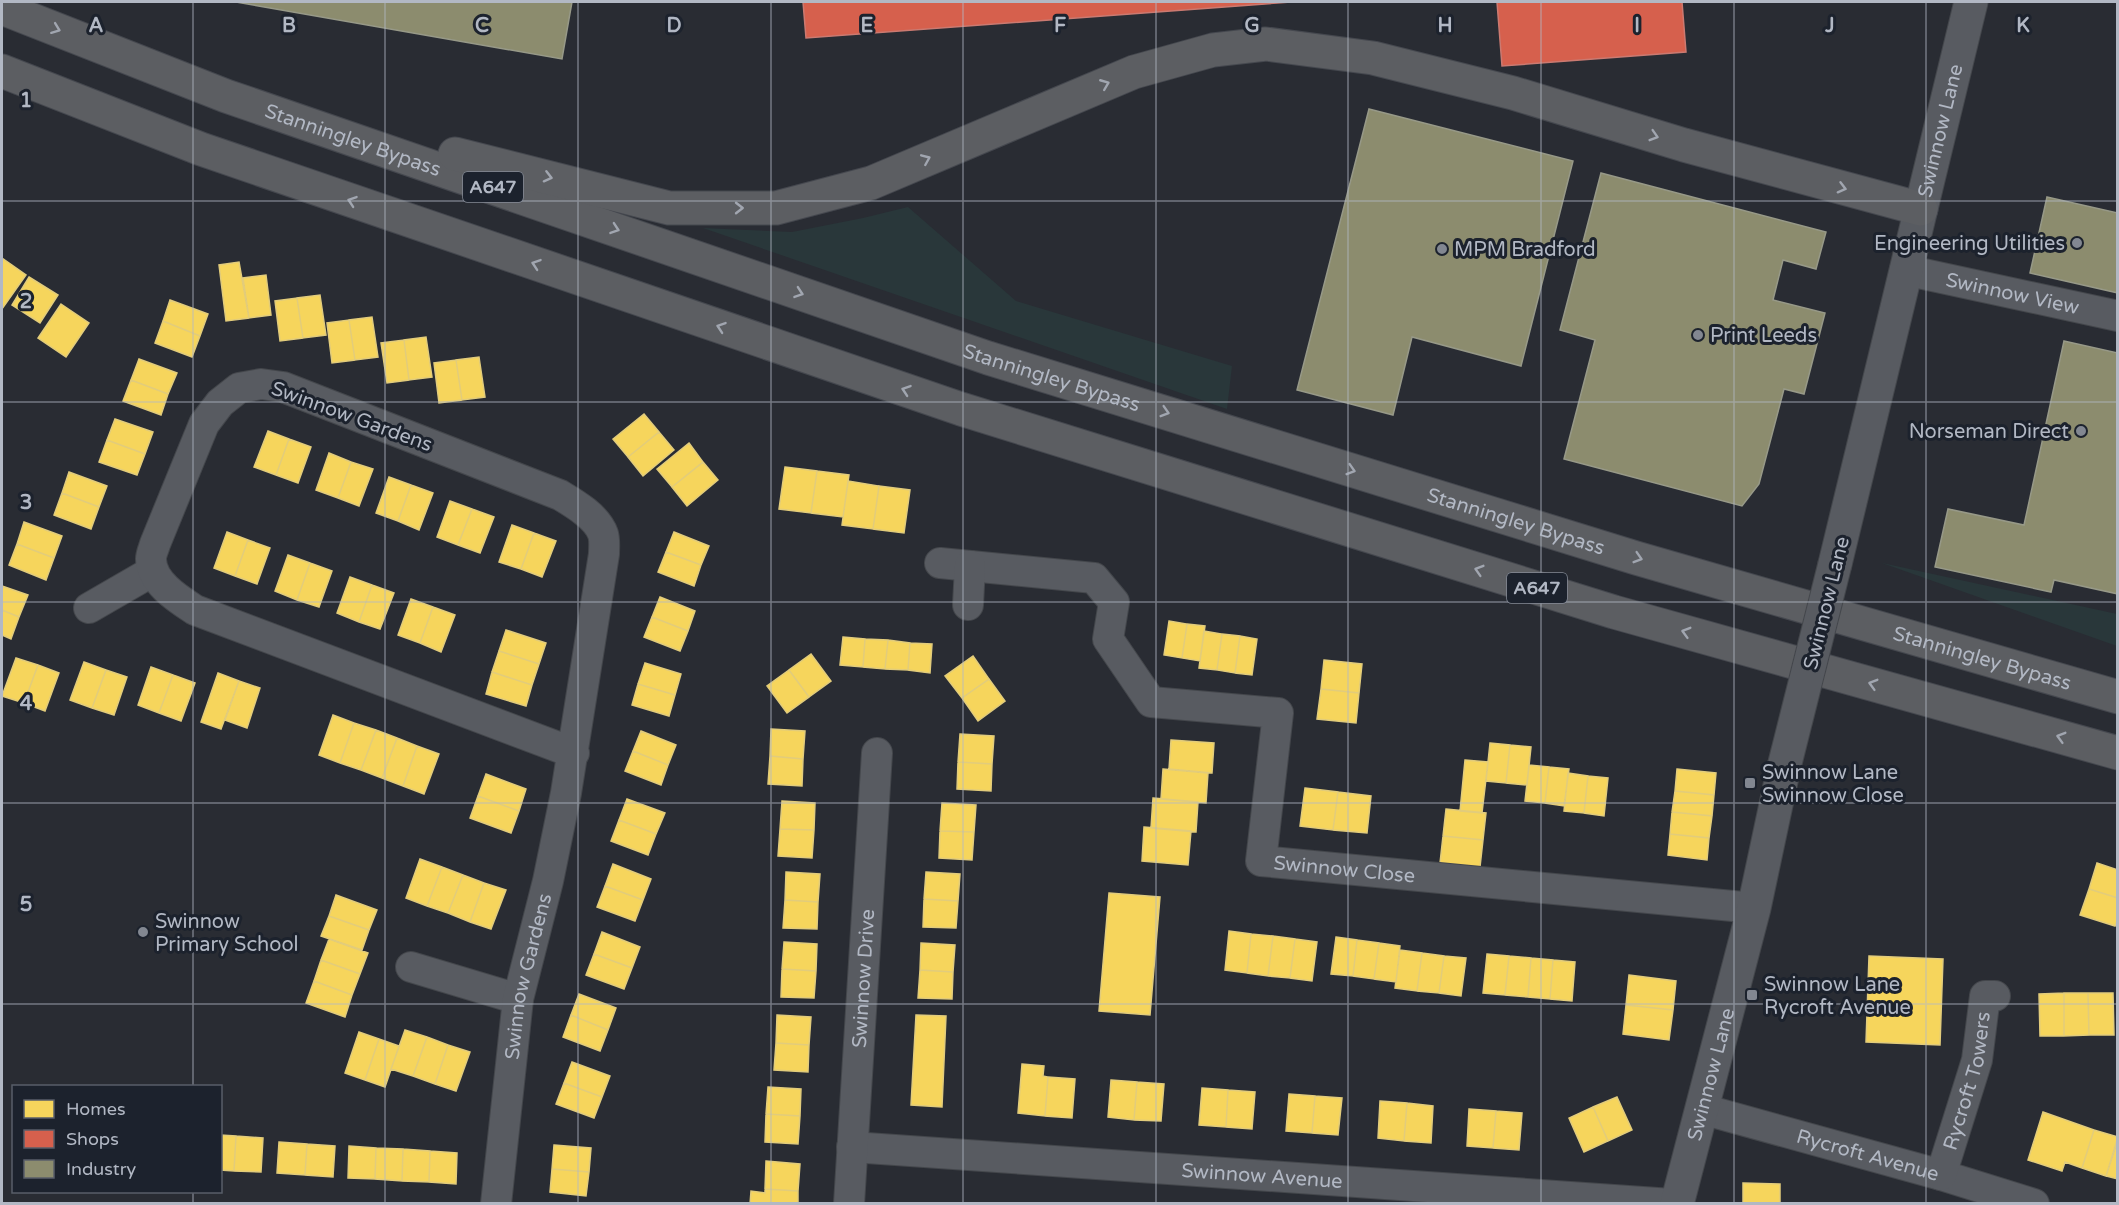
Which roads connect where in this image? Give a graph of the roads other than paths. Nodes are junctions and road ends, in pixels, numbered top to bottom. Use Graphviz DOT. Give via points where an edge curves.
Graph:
graph roads {
  1 [pos="1971,2"];
  2 [pos="2,8"];
  3 [pos="2,71"];
  4 [pos="226,96"];
  5 [pos="1921,209"];
  6 [pos="1905,270"];
  7 [pos="2118,316"];
  8 [pos="940,563"];
  9 [pos="970,566"];
  10 [pos="153,571"];
  11 [pos="968,604"];
  12 [pos="89,608"];
  13 [pos="2118,697"];
  14 [pos="574,753"];
  15 [pos="877,753"];
  16 [pos="2118,753"];
  17 [pos="1754,908"];
  18 [pos="411,967"];
  19 [pos="1995,996"];
  20 [pos="518,999"];
  21 [pos="1702,1109"];
  22 [pos="852,1147"];
  23 [pos="1941,1175"];
  24 [pos="496,1203"];
  25 [pos="849,1203"];
  26 [pos="1672,1203"];
  27 [pos="1677,1203"];
  28 [pos="2034,1203"];
  1 -- 5 [label="street, Swinnow Lane"];
  2 -- 4 [label="highway, Stanningley Bypass / A647, one-way"];
  16 -- 3 [label="highway, A647, one-way" via="1614,612 961,409 201,150"];
  4 -- 5 [label="highway, one-way" via="669,208 776,208 871,183 1134,72 1213,51 1266,44 1373,58 1470,82"];
  4 -- 13 [label="highway, Stanningley Bypass / A647, one-way" via="988,358 1636,558"];
  5 -- 6 [label="street, Swinnow Lane"];
  6 -- 7 [label="street, Swinnow View"];
  6 -- 17 [label="street, Swinnow Lane, bridge" via="1784,767"];
  8 -- 9 [label="street, Swinnow Close"];
  9 -- 11 [label="street"];
  9 -- 17 [label="street, Swinnow Close" via="1094,578 1114,602 1108,639 1151,702 1278,713 1261,861"];
  10 -- 12 [label="street"];
  10 -- 14 [label="street" via="174,596 195,610"];
  10 -- 14 [label="street, Swinnow Gardens" via="155,544 204,424 220,403 239,388 261,384 283,387 560,495 577,505 603,534 604,554"];
  14 -- 20 [label="street, Swinnow Gardens"];
  15 -- 22 [label="street, Swinnow Drive"];
  17 -- 21 [label="street, Swinnow Lane"];
  18 -- 20 [label="street"];
  19 -- 23 [label="street, Rycroft Towers" via="1985,996 1977,1060"];
  20 -- 24 [label="street, Swinnow Gardens"];
  21 -- 23 [label="street, Rycroft Avenue"];
  21 -- 27 [label="street, Swinnow Lane"];
  22 -- 25 [label="street, Swinnow Drive"];
  22 -- 26 [label="street, Swinnow Avenue"];
  23 -- 28 [label="street, Rycroft Avenue"];
}
